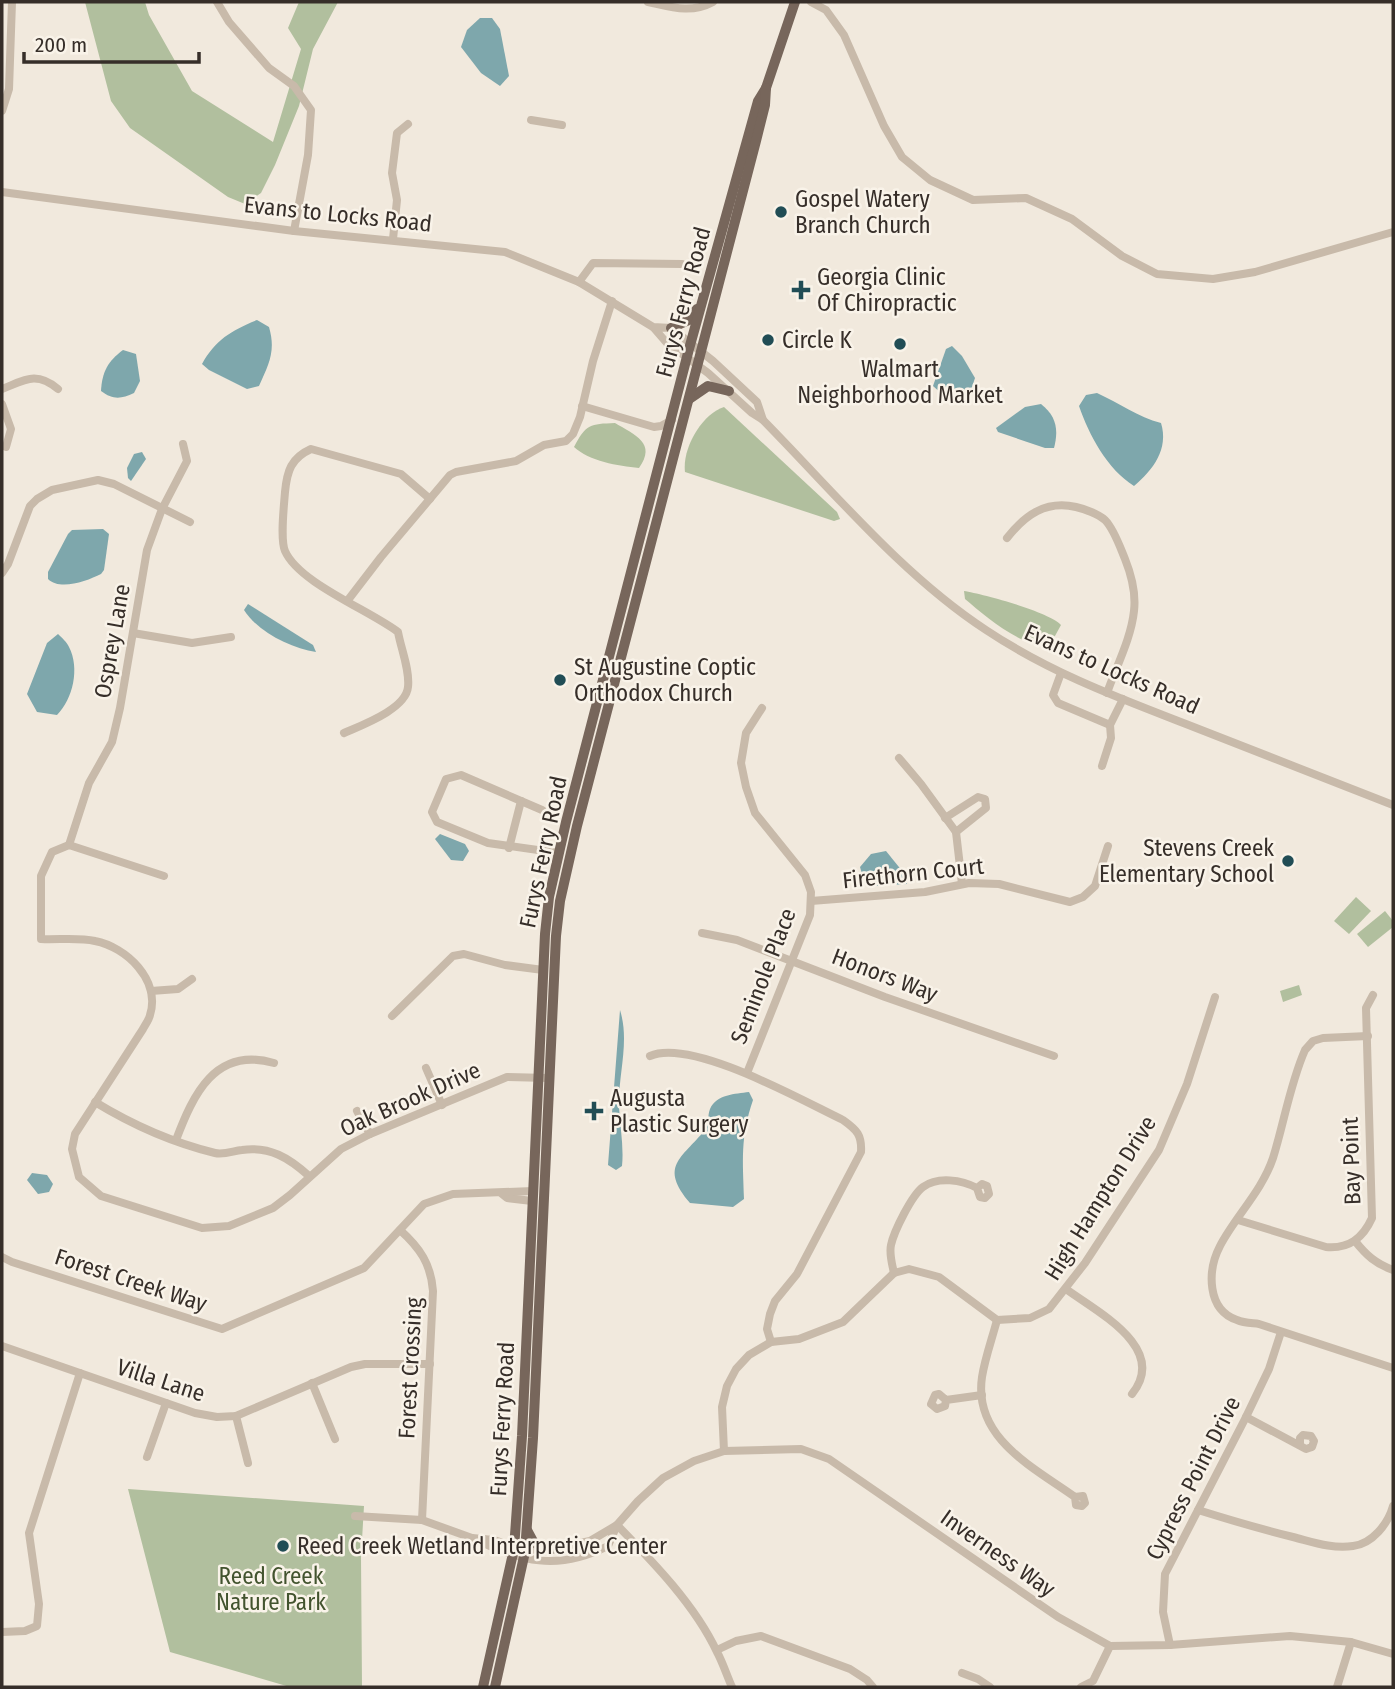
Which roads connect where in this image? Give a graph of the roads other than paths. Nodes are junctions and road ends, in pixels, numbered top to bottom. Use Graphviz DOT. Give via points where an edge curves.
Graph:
graph roads {
  1 [pos="12,2"];
  2 [pos="217,2"];
  3 [pos="648,2"];
  4 [pos="713,2"];
  5 [pos="795,2"];
  6 [pos="811,2"];
  7 [pos="2,24"];
  8 [pos="12,25"];
  9 [pos="766,88"];
  10 [pos="2,111"];
  11 [pos="531,120"];
  12 [pos="408,124"];
  13 [pos="562,125"];
  14 [pos="2,192"];
  15 [pos="294,231"];
  16 [pos="1393,232"];
  17 [pos="393,239"];
  18 [pos="682,264"];
  19 [pos="579,282"];
  20 [pos="702,300"];
  21 [pos="612,301"];
  22 [pos="653,327"];
  23 [pos="671,328"];
  24 [pos="691,344"];
  25 [pos="702,352"];
  26 [pos="687,357"];
  27 [pos="698,365"];
  28 [pos="2,389"];
  29 [pos="58,389"];
  30 [pos="729,391"];
  31 [pos="689,400"];
  32 [pos="2,404"];
  33 [pos="582,406"];
  34 [pos="672,420"];
  35 [pos="763,420"];
  36 [pos="654,427"];
  37 [pos="183,444"];
  38 [pos="665,445"];
  39 [pos="6,447"];
  40 [pos="430,499"];
  41 [pos="162,509"];
  42 [pos="190,522"];
  43 [pos="1007,538"];
  44 [pos="2,573"];
  45 [pos="348,600"];
  46 [pos="133,633"];
  47 [pos="231,637"];
  48 [pos="1061,673"];
  49 [pos="1107,693"];
  50 [pos="1123,699"];
  51 [pos="762,708"];
  52 [pos="1110,725"];
  53 [pos="344,733"];
  54 [pos="899,758"];
  55 [pos="1102,766"];
  56 [pos="520,801"];
  57 [pos="1393,805"];
  58 [pos="542,810"];
  59 [pos="946,818"];
  60 [pos="956,832"];
  61 [pos="69,845"];
  62 [pos="1108,846"];
  63 [pos="509,848"];
  64 [pos="559,853"];
  65 [pos="164,876"];
  66 [pos="962,884"];
  67 [pos="811,901"];
  68 [pos="702,933"];
  69 [pos="792,961"];
  70 [pos="543,970"];
  71 [pos="192,979"];
  72 [pos="151,990"];
  73 [pos="1373,995"];
  74 [pos="1215,997"];
  75 [pos="392,1016"];
  76 [pos="1368,1035"];
  77 [pos="650,1056"];
  78 [pos="1054,1056"];
  79 [pos="274,1063"];
  80 [pos="426,1068"];
  81 [pos="747,1073"];
  82 [pos="542,1078"];
  83 [pos="95,1102"];
  84 [pos="442,1105"];
  85 [pos="357,1111"];
  86 [pos="370,1134"];
  87 [pos="176,1140"];
  88 [pos="309,1176"];
  89 [pos="977,1188"];
  90 [pos="532,1196"];
  91 [pos="1238,1220"];
  92 [pos="400,1230"];
  93 [pos="1355,1241"];
  94 [pos="2,1257"];
  95 [pos="1393,1270"];
  96 [pos="894,1273"];
  97 [pos="1066,1289"];
  98 [pos="997,1320"];
  99 [pos="1282,1332"];
  100 [pos="771,1342"];
  101 [pos="2,1346"];
  102 [pos="430,1364"];
  103 [pos="1393,1368"];
  104 [pos="80,1373"];
  105 [pos="312,1383"];
  106 [pos="1132,1394"];
  107 [pos="982,1395"];
  108 [pos="946,1400"];
  109 [pos="166,1403"];
  110 [pos="236,1416"];
  111 [pos="1246,1418"];
  112 [pos="335,1438"];
  113 [pos="1300,1445"];
  114 [pos="724,1451"];
  115 [pos="147,1457"];
  116 [pos="248,1463"];
  117 [pos="1075,1497"];
  118 [pos="1393,1506"];
  119 [pos="1198,1510"];
  120 [pos="355,1516"];
  121 [pos="422,1520"];
  122 [pos="617,1525"];
  123 [pos="527,1529"];
  124 [pos="584,1542"];
  125 [pos="552,1549"];
  126 [pos="513,1550"];
  127 [pos="524,1553"];
  128 [pos="589,1555"];
  129 [pos="2,1632"];
  130 [pos="1351,1642"];
  131 [pos="1170,1645"];
  132 [pos="1110,1646"];
  133 [pos="717,1650"];
  134 [pos="1393,1654"];
  135 [pos="962,1673"];
  136 [pos="483,1687"];
  137 [pos="495,1687"];
  138 [pos="732,1687"];
  139 [pos="873,1687"];
  140 [pos="990,1687"];
  141 [pos="1081,1687"];
  142 [pos="1337,1687"];
  1 -- 8 [label="street"];
  2 -- 15 [label="street" via="269,68 294,86 311,110"];
  3 -- 4 [label="street" via="686,10"];
  5 -- 9 [label="main road, Furys Ferry Road"];
  6 -- 16 [label="street" via="827,10 844,35 902,157 930,180 973,200 1026,198 1072,219 1122,256 1157,274 1213,279 1255,272"];
  7 -- 8 [label="street"];
  8 -- 10 [label="street" via="9,89"];
  9 -- 20 [label="main road, Furys Ferry Road" via="758,101"];
  9 -- 25 [label="main road, Furys Ferry Road"];
  11 -- 13 [label="street"];
  12 -- 17 [label="street" via="397,133"];
  14 -- 15 [label="street, Evans to Locks Road"];
  15 -- 17 [label="street, Evans to Locks Road"];
  17 -- 19 [label="street, Evans to Locks Road" via="505,252"];
  18 -- 19 [label="street" via="602,261 593,263"];
  19 -- 21 [label="street, Evans to Locks Road"];
  20 -- 23 [label="main road" via="689,320"];
  20 -- 24 [label="main road, Furys Ferry Road"];
  21 -- 22 [label="street, Evans to Locks Road"];
  21 -- 33 [label="street"];
  22 -- 23 [label="street, Evans to Locks Road"];
  22 -- 26 [label="street, Evans to Locks Road"];
  23 -- 24 [label="street, Evans to Locks Road"];
  24 -- 25 [label="street, Evans to Locks Road"];
  24 -- 26 [label="main road, Furys Ferry Road"];
  25 -- 27 [label="main road, Furys Ferry Road"];
  25 -- 35 [label="street, Evans to Locks Road" via="757,402"];
  26 -- 27 [label="street, Evans to Locks Road"];
  26 -- 34 [label="main road, Furys Ferry Road"];
  27 -- 30 [label="street, Evans to Locks Road"];
  27 -- 31 [label="main road, Furys Ferry Road"];
  28 -- 29 [label="street" via="38,377"];
  30 -- 31 [label="main road" via="708,386"];
  30 -- 35 [label="street, Evans to Locks Road"];
  31 -- 82 [label="main road, Furys Ferry Road" via="560,901"];
  32 -- 39 [label="street" via="11,429"];
  33 -- 36 [label="street"];
  33 -- 40 [label="street" via="566,441 544,444 516,460 456,472"];
  34 -- 36 [label="street"];
  34 -- 38 [label="main road, Furys Ferry Road"];
  35 -- 48 [label="street, Evans to Locks Road" via="933,590 983,628"];
  36 -- 38 [label="street"];
  37 -- 41 [label="street, Osprey Lane" via="187,461"];
  38 -- 64 [label="main road, Furys Ferry Road"];
  40 -- 45 [label="street"];
  40 -- 45 [label="street" via="401,474 311,449 298,455 289,467 286,484 284,549 302,575"];
  41 -- 42 [label="street"];
  41 -- 44 [label="street" via="98,480 52,490 30,506"];
  41 -- 46 [label="street, Osprey Lane" via="147,550"];
  43 -- 49 [label="street" via="1034,511 1048,506 1085,509 1105,521 1131,576 1135,610"];
  45 -- 53 [label="street" via="398,632 409,687 397,706"];
  46 -- 47 [label="street" via="191,643"];
  46 -- 61 [label="street, Osprey Lane" via="112,742 89,783"];
  48 -- 49 [label="street, Evans to Locks Road"];
  48 -- 52 [label="street" via="1054,693 1058,703"];
  49 -- 50 [label="street, Evans to Locks Road"];
  50 -- 52 [label="street"];
  50 -- 57 [label="street, Evans to Locks Road"];
  51 -- 67 [label="street, Seminole Place" via="746,733 741,763 746,787 755,813 805,875"];
  52 -- 55 [label="street"];
  54 -- 59 [label="street"];
  56 -- 58 [label="street"];
  56 -- 63 [label="street"];
  56 -- 63 [label="street" via="461,775 446,779 433,807 437,822"];
  59 -- 60 [label="street"];
  59 -- 60 [label="street" via="978,797 985,799 986,808"];
  60 -- 66 [label="street"];
  61 -- 65 [label="street"];
  61 -- 72 [label="street" via="51,852 41,876 41,939 93,940 114,947 141,970"];
  62 -- 66 [label="street, Firethorn Court" via="1095,886 1070,902 999,884"];
  63 -- 64 [label="street"];
  64 -- 70 [label="main road, Furys Ferry Road" via="549,897"];
  66 -- 67 [label="street, Firethorn Court" via="925,892"];
  67 -- 69 [label="street, Seminole Place"];
  68 -- 69 [label="street, Honors Way" via="737,940"];
  69 -- 78 [label="street, Honors Way"];
  69 -- 81 [label="street, Seminole Place"];
  70 -- 75 [label="street" via="464,954 453,956"];
  70 -- 82 [label="main road, Furys Ferry Road"];
  71 -- 72 [label="street" via="178,989"];
  72 -- 83 [label="street, Oak Brook Drive" via="150,1015"];
  73 -- 76 [label="street, Bay Point" via="1366,1008"];
  74 -- 97 [label="street, High Hampton Drive" via="1187,1084 1159,1150"];
  76 -- 91 [label="street" via="1323,1038 1304,1049 1272,1160"];
  76 -- 93 [label="street, Bay Point" via="1372,1218"];
  77 -- 81 [label="street" via="661,1052"];
  79 -- 87 [label="street" via="239,1061 216,1073 194,1096"];
  80 -- 84 [label="street"];
  81 -- 100 [label="street" via="843,1120 862,1138 861,1152 797,1274 775,1301 767,1329"];
  82 -- 84 [label="street, Oak Brook Drive" via="507,1077"];
  82 -- 90 [label="main road, Furys Ferry Road"];
  82 -- 123 [label="main road, Furys Ferry Road"];
  83 -- 87 [label="street" via="122,1119"];
  83 -- 88 [label="street, Oak Brook Drive" via="75,1134 72,1149 79,1177 101,1196 202,1228 229,1226 273,1208"];
  84 -- 86 [label="street, Oak Brook Drive"];
  85 -- 86 [label="street"];
  86 -- 88 [label="street, Oak Brook Drive"];
  87 -- 88 [label="street" via="218,1154 259,1149 281,1154"];
  89 -- 96 [label="street" via="949,1181 923,1186 891,1246"];
  90 -- 92 [label="street, Forest Creek Way" via="508,1191 453,1194 424,1203"];
  90 -- 126 [label="main road, Furys Ferry Road"];
  91 -- 93 [label="street" via="1326,1247 1339,1248"];
  91 -- 99 [label="street" via="1214,1260 1212,1294 1236,1320"];
  92 -- 94 [label="street, Forest Creek Way" via="364,1268 222,1329"];
  92 -- 102 [label="street, Forest Crossing" via="424,1255 432,1278"];
  93 -- 95 [label="street" via="1365,1254"];
  96 -- 98 [label="street" via="909,1269 939,1277"];
  96 -- 100 [label="street" via="843,1322 799,1339"];
  97 -- 98 [label="street, High Hampton Drive" via="1049,1309 1030,1318"];
  97 -- 106 [label="street" via="1139,1348 1143,1369"];
  98 -- 107 [label="street"];
  99 -- 103 [label="street"];
  99 -- 111 [label="street, Cypress Point Drive"];
  100 -- 114 [label="street" via="749,1355 727,1386 722,1407"];
  101 -- 104 [label="street, Villa Lane"];
  102 -- 105 [label="street, Villa Lane" via="365,1364"];
  102 -- 121 [label="street, Forest Crossing"];
  104 -- 109 [label="street, Villa Lane"];
  104 -- 129 [label="street" via="29,1533 39,1604 37,1626"];
  105 -- 110 [label="street, Villa Lane"];
  105 -- 112 [label="street"];
  107 -- 108 [label="street"];
  107 -- 117 [label="street" via="986,1415 1004,1445"];
  109 -- 110 [label="street, Villa Lane" via="195,1413"];
  109 -- 115 [label="street"];
  110 -- 116 [label="street"];
  111 -- 113 [label="street"];
  111 -- 119 [label="street, Cypress Point Drive"];
  114 -- 122 [label="street, Inverness Way" via="663,1478"];
  114 -- 132 [label="street, Inverness Way" via="801,1449 829,1459 1058,1617"];
  118 -- 119 [label="street" via="1387,1522 1356,1546 1330,1546"];
  119 -- 131 [label="street, Cypress Point Drive" via="1165,1574 1163,1612"];
  120 -- 121 [label="street, Inverness Way"];
  121 -- 126 [label="street, Inverness Way"];
  122 -- 124 [label="street, Inverness Way"];
  122 -- 128 [label="street, Inverness Way" via="608,1546"];
  122 -- 133 [label="street" via="650,1559"];
  123 -- 125 [label="main road" via="534,1543"];
  123 -- 127 [label="main road, Furys Ferry Road"];
  124 -- 125 [label="street, Inverness Way"];
  124 -- 128 [label="street"];
  125 -- 127 [label="street, Inverness Way"];
  126 -- 127 [label="street, Inverness Way"];
  126 -- 136 [label="main road, Furys Ferry Road"];
  127 -- 128 [label="street, Inverness Way" via="552,1562"];
  127 -- 137 [label="main road, Furys Ferry Road"];
  130 -- 131 [label="street" via="1290,1636"];
  130 -- 134 [label="street"];
  130 -- 142 [label="street"];
  131 -- 132 [label="street"];
  132 -- 141 [label="street" via="1093,1681"];
  133 -- 138 [label="street"];
  133 -- 139 [label="street" via="761,1636 850,1669"];
  135 -- 140 [label="street"];
}
